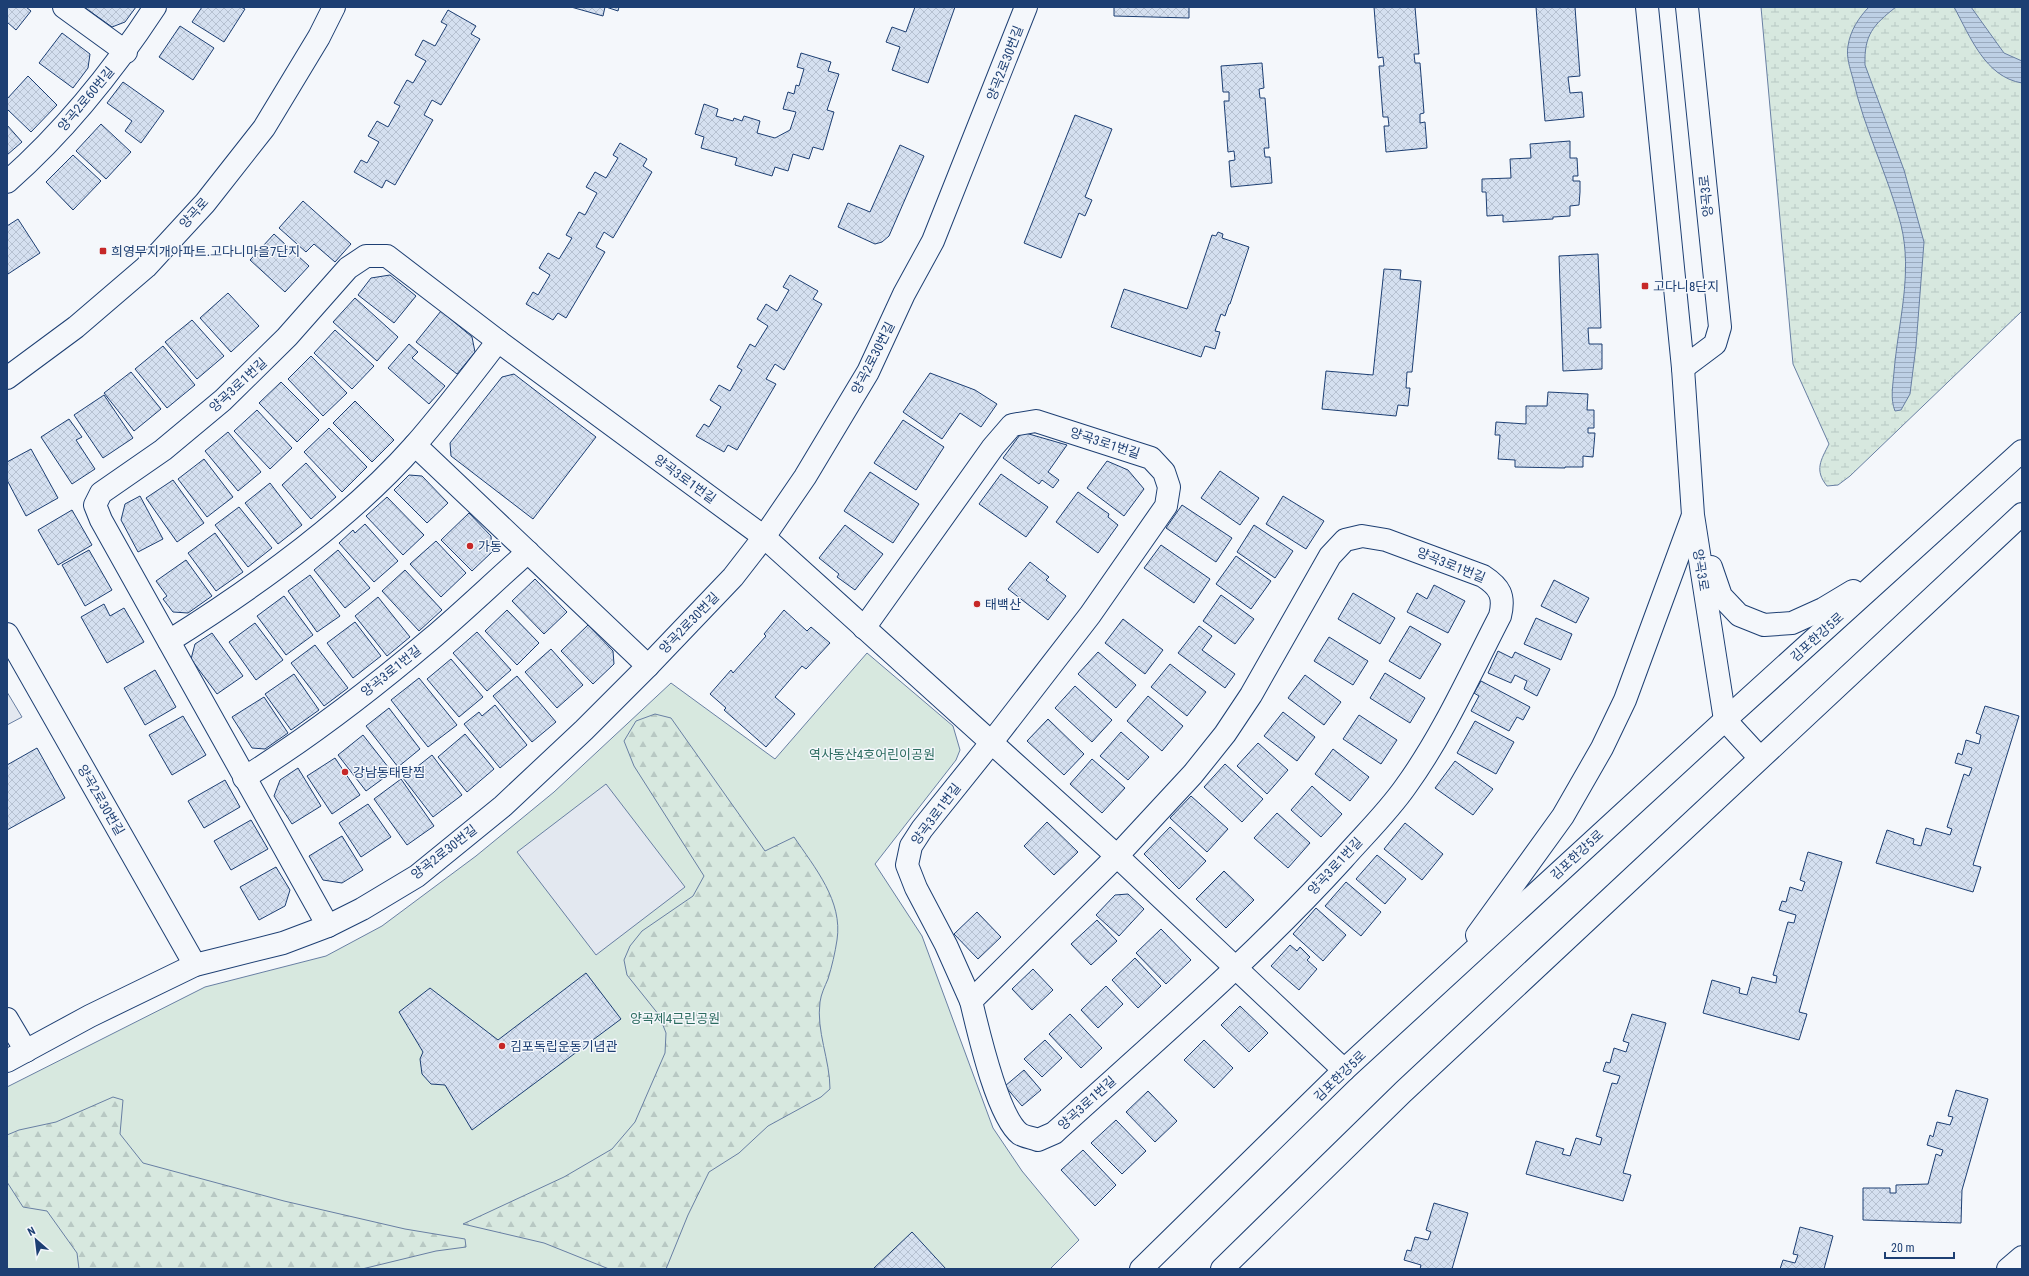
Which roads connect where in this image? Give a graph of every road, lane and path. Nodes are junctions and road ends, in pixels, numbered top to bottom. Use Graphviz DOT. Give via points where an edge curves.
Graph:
graph roads {
  1 [pos="64,7"];
  2 [pos="156,7"];
  3 [pos="334,7"];
  4 [pos="1026,7"];
  5 [pos="1647,7"];
  6 [pos="1687,7"];
  7 [pos="126,52"];
  8 [pos="7,182"];
  9 [pos="498,341"];
  10 [pos="1683,368"];
  11 [pos="7,378"];
  12 [pos="415,445"];
  13 [pos="2022,451"];
  14 [pos="2022,514"];
  15 [pos="1693,515"];
  16 [pos="764,537"];
  17 [pos="528,552"];
  18 [pos="1897,565"];
  19 [pos="864,628"];
  20 [pos="7,634"];
  21 [pos="169,641"];
  22 [pos="648,666"];
  23 [pos="1724,720"];
  24 [pos="991,743"];
  25 [pos="1760,758"];
  26 [pos="244,778"];
  27 [pos="1117,856"];
  28 [pos="328,926"];
  29 [pos="195,965"];
  30 [pos="1234,968"];
  31 [pos="1449,974"];
  32 [pos="971,1001"];
  33 [pos="7,1019"];
  34 [pos="26,1051"];
  35 [pos="7,1061"];
  36 [pos="1344,1070"];
  37 [pos="2022,1257"];
  38 [pos="1141,1269"];
  39 [pos="1222,1269"];
  40 [pos="2008,1269"];
  1 -- 7 [label="street"];
  2 -- 7 [label="street, 양곡2로60번길"];
  3 -- 11 [label="street, 양곡로" via="319,37 264,128 205,203 146,267 76,327"];
  4 -- 16 [label="street, 양곡2로30번길" via="933,242 904,294 868,372 805,477"];
  5 -- 10 [label="street, 양곡3로"];
  6 -- 10 [label="street, 양곡3로" via="1720,327 1715,344"];
  7 -- 8 [label="street, 양곡2로60번길" via="79,110"];
  9 -- 12 [label="street"];
  9 -- 16 [label="street, 양곡3로1번길"];
  9 -- 21 [label="street, 양곡3로1번길" via="386,256 366,256 348,268 287,337 224,400 163,450 101,492 95,505 101,520"];
  10 -- 15 [label="street, 양곡3로"];
  12 -- 17 [label="street"];
  12 -- 21 [label="street" via="369,492 326,528 215,612"];
  13 -- 18 [label="street, 김포한강5로"];
  14 -- 25 [label="street"];
  15 -- 18 [label="street" via="1721,596 1739,615 1764,625 1792,623 1817,612"];
  15 -- 23 [label="street, 양곡3로"];
  15 -- 31 [label="street" via="1625,700 1602,748 1563,816"];
  16 -- 19 [label="street, 양곡3로1번길"];
  16 -- 22 [label="street, 양곡2로30번길" via="733,577"];
  17 -- 22 [label="street"];
  17 -- 26 [label="street, 양곡3로1번길" via="393,670 313,732"];
  18 -- 23 [label="street, 김포한강5로"];
  19 -- 24 [label="street, 양곡3로1번길"];
  19 -- 24 [label="street, 양곡3로1번길" via="992,447 1012,425 1036,421 1151,458 1164,472 1169,487 1166,506 1090,615"];
  20 -- 29 [label="street, 양곡2로30번길"];
  21 -- 26 [label="street, 양곡3로1번길"];
  22 -- 28 [label="street, 양곡2로30번길" via="584,730 483,822 417,876"];
  23 -- 25 [label="street"];
  23 -- 31 [label="street, 김포한강5로"];
  24 -- 27 [label="street, 양곡3로1번길"];
  24 -- 32 [label="street, 양곡3로1번길" via="922,829 911,846 907,864 916,888 946,945"];
  25 -- 39 [label="street" via="1403,1092"];
  26 -- 28 [label="street, 양곡3로1번길"];
  27 -- 30 [label="street, 양곡3로1번길"];
  27 -- 30 [label="street, 양곡3로1번길" via="1193,774 1225,734 1251,695 1330,556 1345,540 1362,536 1386,540 1483,576 1496,584 1503,602 1500,616 1428,754 1406,787 1316,888"];
  27 -- 32 [label="street, 양곡3로1번길"];
  28 -- 29 [label="street, 양곡2로30번길" via="283,943"];
  29 -- 34 [label="street, 양곡2로30번길" via="90,1016"];
  30 -- 32 [label="street, 양곡3로1번길" via="1054,1133 1038,1140 1021,1134 1008,1118 983,1051"];
  30 -- 36 [label="street, 양곡3로1번길"];
  31 -- 36 [label="street, 김포한강5로"];
  33 -- 34 [label="street"];
  34 -- 35 [label="street, 양곡2로30번길"];
  36 -- 38 [label="street, 김포한강5로"];
  37 -- 40 [label="street"];
}
